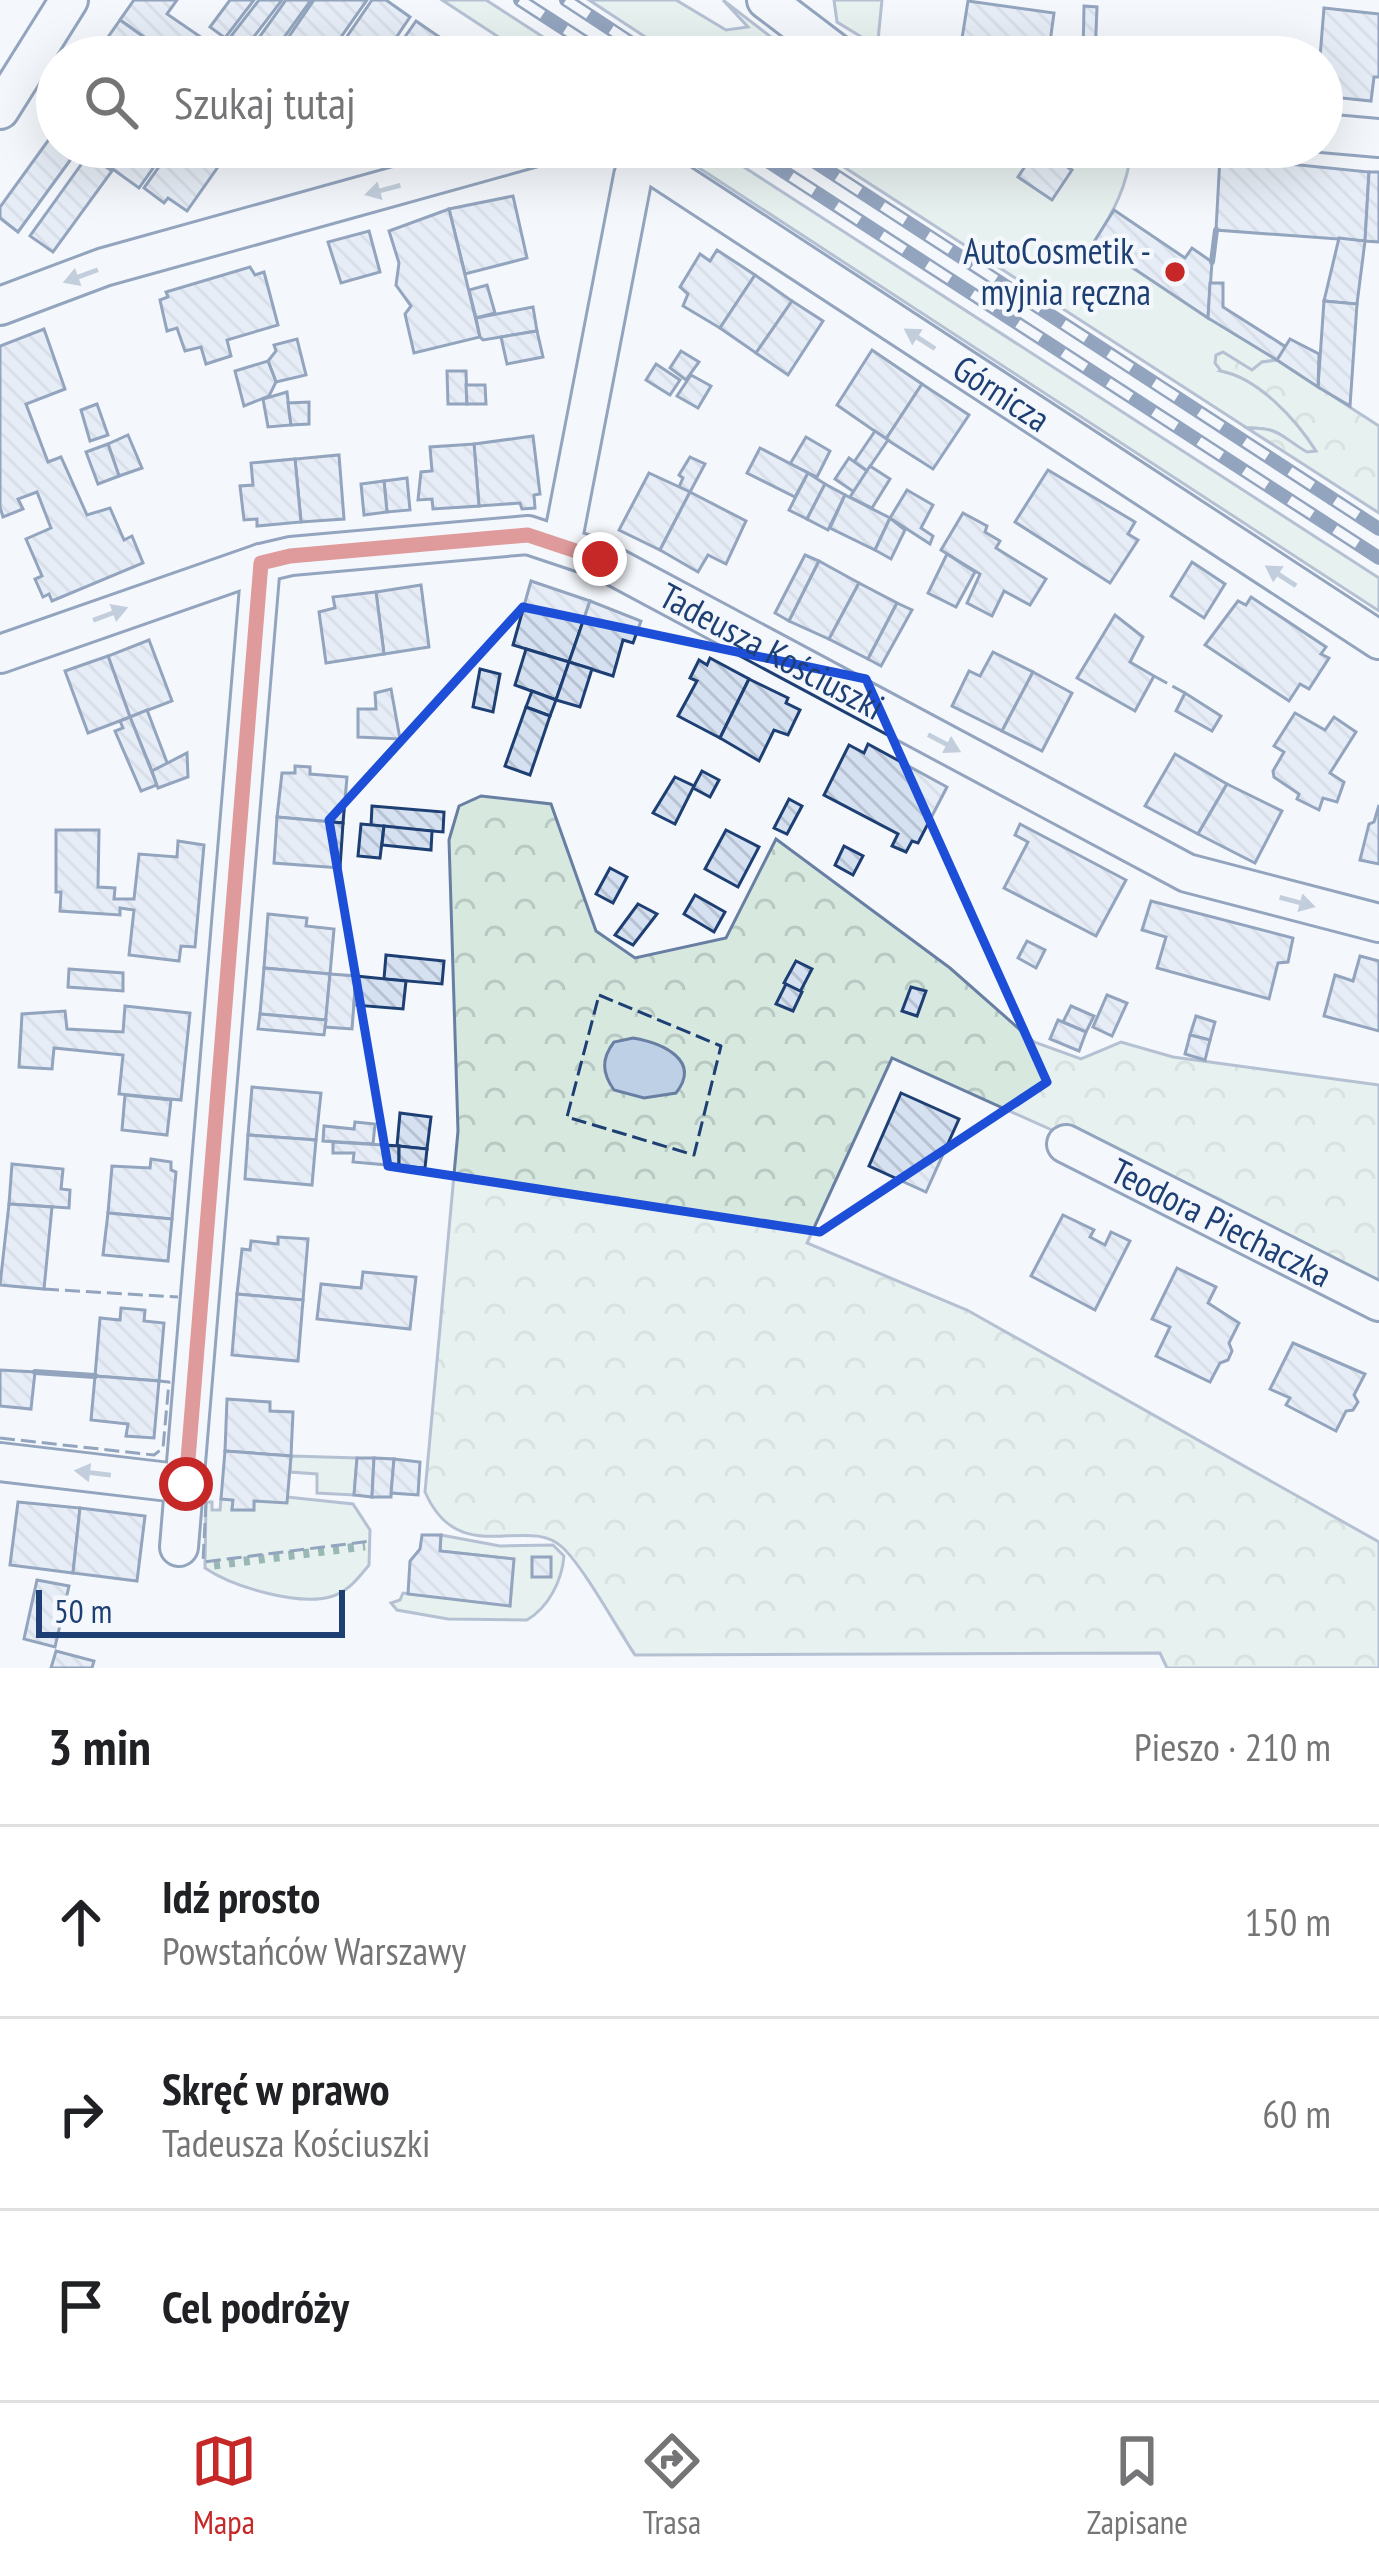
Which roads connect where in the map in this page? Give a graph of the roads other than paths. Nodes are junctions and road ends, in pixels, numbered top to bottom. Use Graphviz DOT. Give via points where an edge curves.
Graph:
graph roads {
  1 [pos="69,0"];
  2 [pos="766,0"];
  3 [pos="46,36"];
  4 [pos="813,36"];
  5 [pos="36,53"];
  6 [pos="0,110"];
  7 [pos="1343,135"];
  8 [pos="1379,138"];
  9 [pos="460,168"];
  10 [pos="633,168"];
  11 [pos="656,168"];
  12 [pos="0,306"];
  13 [pos="562,544"];
  14 [pos="261,563"];
  15 [pos="1379,640"];
  16 [pos="0,654"];
  17 [pos="1379,923"];
  18 [pos="1066,1144"];
  19 [pos="1379,1302"];
  20 [pos="0,1462"];
  21 [pos="186,1484"];
  22 [pos="179,1547"];
  1 -- 3 [label="street"];
  2 -- 4 [label="street"];
  5 -- 6 [label="street"];
  7 -- 8 [label="street"];
  9 -- 12 [label="street, one-way" via="104,267"];
  10 -- 13 [label="street"];
  15 -- 11 [label="street, Górnicza, one-way"];
  13 -- 14 [label="street, Tadeusza Kościuszki" via="528,535"];
  13 -- 17 [label="street, Tadeusza Kościuszki, one-way" via="1187,873"];
  16 -- 14 [label="street, Tadeusza Kościuszki, one-way"];
  14 -- 21 [label="street"];
  18 -- 19 [label="street, Teodora Piechaczka"];
  21 -- 20 [label="street, one-way"];
  21 -- 22 [label="street"];
}
